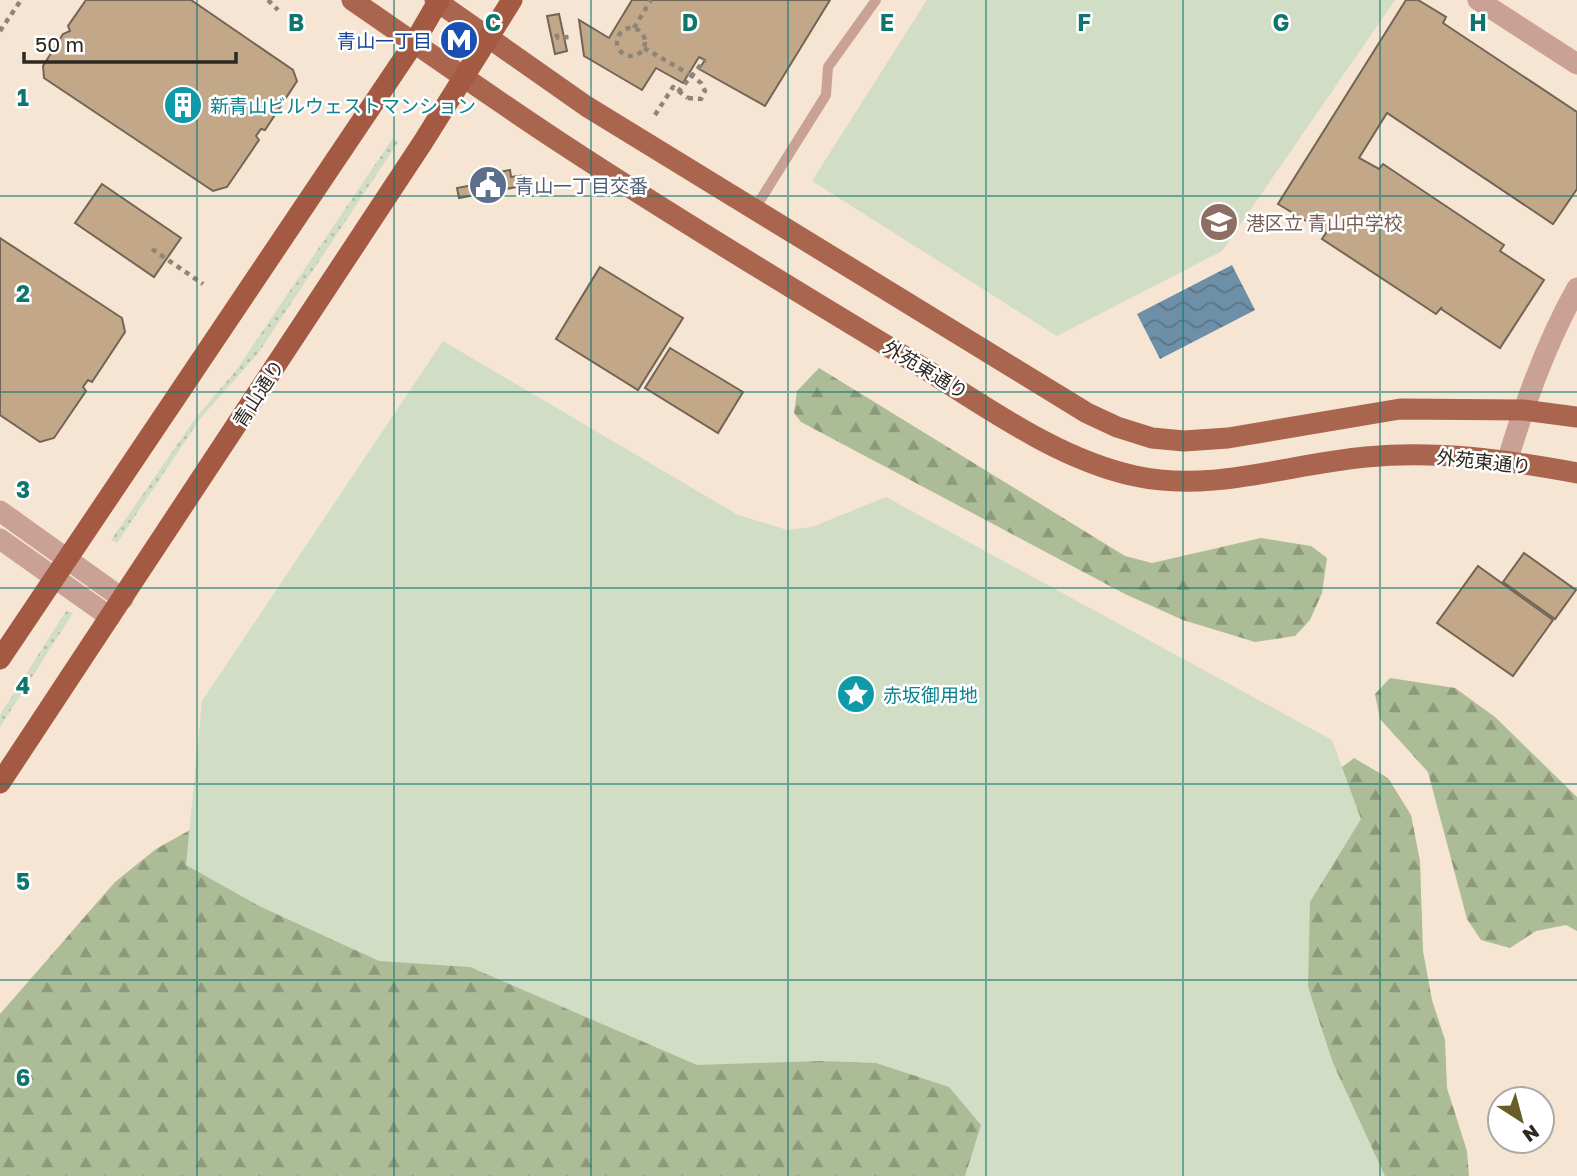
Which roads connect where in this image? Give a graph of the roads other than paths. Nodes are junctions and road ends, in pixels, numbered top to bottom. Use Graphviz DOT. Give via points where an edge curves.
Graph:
graph roads {
  1 [pos="352,0"];
  2 [pos="512,0"];
  3 [pos="1478,0"];
  4 [pos="437,1"];
  5 [pos="873,1"];
  6 [pos="488,38"];
  7 [pos="414,43"];
  8 [pos="1577,64"];
  9 [pos="464,77"];
  10 [pos="754,210"];
  11 [pos="1577,288"];
  12 [pos="1522,410"];
  13 [pos="1577,417"];
  14 [pos="1507,462"];
  15 [pos="1577,473"];
  16 [pos="0,511"];
  17 [pos="0,539"];
  18 [pos="66,558"];
  19 [pos="54,577"];
  20 [pos="123,598"];
  21 [pos="110,617"];
  22 [pos="0,659"];
  23 [pos="0,783"];
  1 -- 7 [label="main road, 外苑東通り"];
  2 -- 6 [label="highway, 青山通り"];
  3 -- 8 [label="street"];
  4 -- 6 [label="main road"];
  4 -- 7 [label="highway"];
  5 -- 10 [label="lane" via="828,67 826,95"];
  6 -- 9 [label="highway, 青山通り"];
  6 -- 10 [label="main road" via="586,106"];
  7 -- 9 [label="main road, 外苑東通り"];
  7 -- 18 [label="highway"];
  9 -- 14 [label="main road, 外苑東通り" via="562,144 1068,455 1136,476 1192,482 1388,455 1466,455"];
  9 -- 20 [label="highway, 青山通り"];
  10 -- 12 [label="main road" via="1087,413 1152,438 1184,442 1228,438 1400,410"];
  11 -- 12 [label="street"];
  12 -- 13 [label="main road"];
  12 -- 14 [label="street"];
  14 -- 15 [label="main road, 外苑東通り"];
  16 -- 18 [label="street"];
  17 -- 19 [label="street"];
  18 -- 19 [label="highway"];
  18 -- 20 [label="street"];
  19 -- 21 [label="street"];
  19 -- 22 [label="highway"];
  20 -- 21 [label="highway, 青山通り"];
  21 -- 23 [label="highway, 青山通り"];
}
